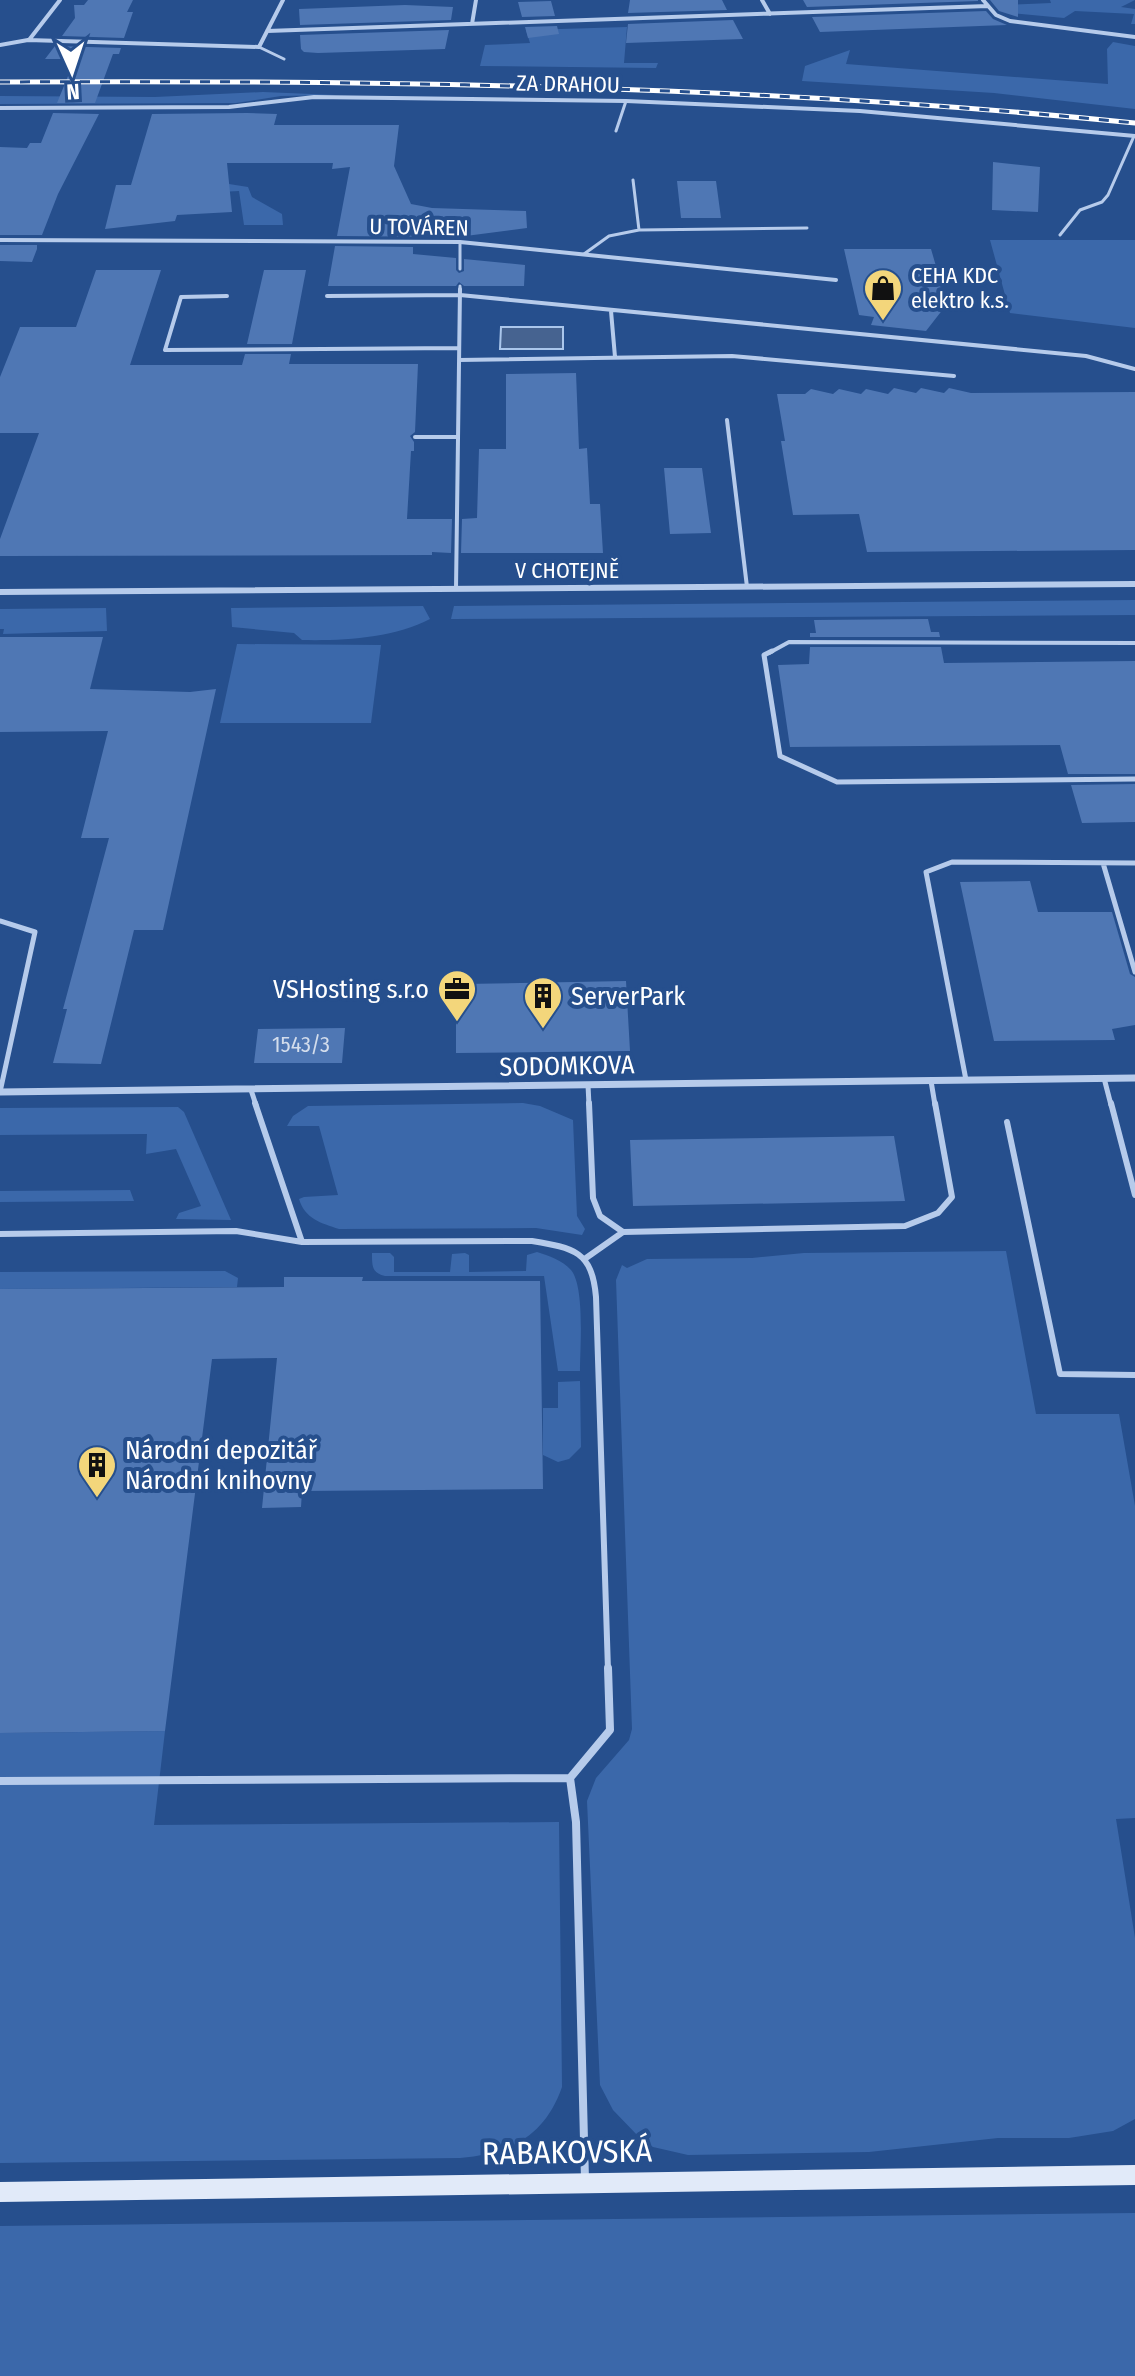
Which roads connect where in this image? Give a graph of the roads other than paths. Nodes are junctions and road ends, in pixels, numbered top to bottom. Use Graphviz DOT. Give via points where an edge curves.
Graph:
graph roads {
  1 [pos="60,0"];
  2 [pos="283,0"];
  3 [pos="476,0"];
  4 [pos="762,0"];
  5 [pos="983,0"];
  6 [pos="988,6"];
  7 [pos="770,14"];
  8 [pos="472,24"];
  9 [pos="267,31"];
  10 [pos="1135,37"];
  11 [pos="28,40"];
  12 [pos="0,45"];
  13 [pos="259,47"];
  14 [pos="284,59"];
  15 [pos="626,101"];
  16 [pos="0,108"];
  17 [pos="616,131"];
  18 [pos="1135,136"];
  19 [pos="633,180"];
  20 [pos="807,228"];
  21 [pos="639,230"];
  22 [pos="1060,235"];
  23 [pos="0,240"];
  24 [pos="460,242"];
  25 [pos="584,254"];
  26 [pos="460,269"];
  27 [pos="836,280"];
  28 [pos="460,286"];
  29 [pos="460,295"];
  30 [pos="227,296"];
  31 [pos="327,296"];
  32 [pos="611,311"];
  33 [pos="459,348"];
  34 [pos="615,357"];
  35 [pos="459,360"];
  36 [pos="1135,369"];
  37 [pos="954,376"];
  38 [pos="727,420"];
  39 [pos="415,437"];
  40 [pos="458,437"];
  41 [pos="1135,584"];
  42 [pos="747,587"];
  43 [pos="456,589"];
  44 [pos="0,592"];
  45 [pos="1135,643"];
  46 [pos="1135,779"];
  47 [pos="1103,863"];
  48 [pos="1135,863"];
  49 [pos="0,921"];
  50 [pos="1135,972"];
  51 [pos="1104,1078"];
  52 [pos="1135,1078"];
  53 [pos="966,1080"];
  54 [pos="931,1081"];
  55 [pos="588,1085"];
  56 [pos="251,1090"];
  57 [pos="0,1092"];
  58 [pos="1007,1122"];
  59 [pos="1135,1195"];
  60 [pos="623,1232"];
  61 [pos="0,1234"];
  62 [pos="302,1242"];
  63 [pos="586,1258"];
  64 [pos="1135,1375"];
  65 [pos="570,1778"];
  66 [pos="0,1781"];
  67 [pos="1135,2175"];
  68 [pos="585,2184"];
  69 [pos="0,2192"];
  1 -- 11 [label="street"];
  2 -- 9 [label="street"];
  3 -- 8 [label="street"];
  4 -- 7 [label="street"];
  5 -- 6 [label="street"];
  6 -- 7 [label="street"];
  6 -- 10 [label="street" via="1010,21"];
  7 -- 8 [label="street"];
  8 -- 9 [label="street"];
  9 -- 13 [label="street"];
  11 -- 12 [label="street"];
  11 -- 13 [label="street"];
  13 -- 14 [label="lane"];
  15 -- 16 [label="street, ZA DRAHOU" via="314,97 229,107"];
  15 -- 17 [label="lane"];
  15 -- 18 [label="street, ZA DRAHOU" via="886,113"];
  18 -- 22 [label="lane, ZA DRAHOU" via="1108,195 1080,210"];
  19 -- 21 [label="lane"];
  20 -- 21 [label="lane"];
  21 -- 25 [label="lane" via="609,235"];
  23 -- 24 [label="street, U TOVÁREN"];
  24 -- 25 [label="street, U TOVÁREN"];
  24 -- 26 [label="lane"];
  25 -- 27 [label="street, U TOVÁREN"];
  28 -- 29 [label="lane"];
  29 -- 31 [label="lane"];
  29 -- 32 [label="lane"];
  29 -- 33 [label="lane"];
  30 -- 33 [label="lane" via="181,297 165,350"];
  32 -- 34 [label="lane"];
  32 -- 36 [label="lane" via="1086,356"];
  33 -- 35 [label="lane"];
  34 -- 35 [label="lane"];
  34 -- 37 [label="lane" via="758,357"];
  35 -- 40 [label="lane"];
  38 -- 42 [label="lane"];
  39 -- 40 [label="lane"];
  40 -- 43 [label="lane"];
  41 -- 42 [label="street, V CHOTEJNĚ"];
  42 -- 43 [label="street, V CHOTEJNĚ"];
  43 -- 44 [label="street, V CHOTEJNĚ"];
  45 -- 46 [label="lane" via="789,642 764,655 780,756 837,782"];
  47 -- 48 [label="lane"];
  47 -- 50 [label="lane"];
  47 -- 53 [label="lane" via="952,862 926,872"];
  49 -- 57 [label="lane" via="35,932"];
  51 -- 52 [label="street, SODOMKOVA"];
  51 -- 53 [label="street, SODOMKOVA"];
  51 -- 59 [label="lane"];
  53 -- 54 [label="street, SODOMKOVA"];
  54 -- 55 [label="street, SODOMKOVA"];
  54 -- 60 [label="lane" via="952,1197 945,1210 927,1220 905,1226"];
  55 -- 56 [label="street, SODOMKOVA"];
  55 -- 60 [label="lane" via="593,1198 600,1216"];
  56 -- 57 [label="street, SODOMKOVA"];
  56 -- 62 [label="lane"];
  58 -- 64 [label="lane" via="1060,1374"];
  60 -- 63 [label="lane"];
  61 -- 62 [label="lane" via="236,1231"];
  62 -- 63 [label="lane" via="532,1241 563,1246"];
  63 -- 65 [label="lane" via="596,1297 610,1730"];
  65 -- 66 [label="lane"];
  65 -- 68 [label="lane" via="576,1822"];
  67 -- 68 [label="main road, RABAKOVSKÁ"];
  68 -- 69 [label="main road, RABAKOVSKÁ"];
}
